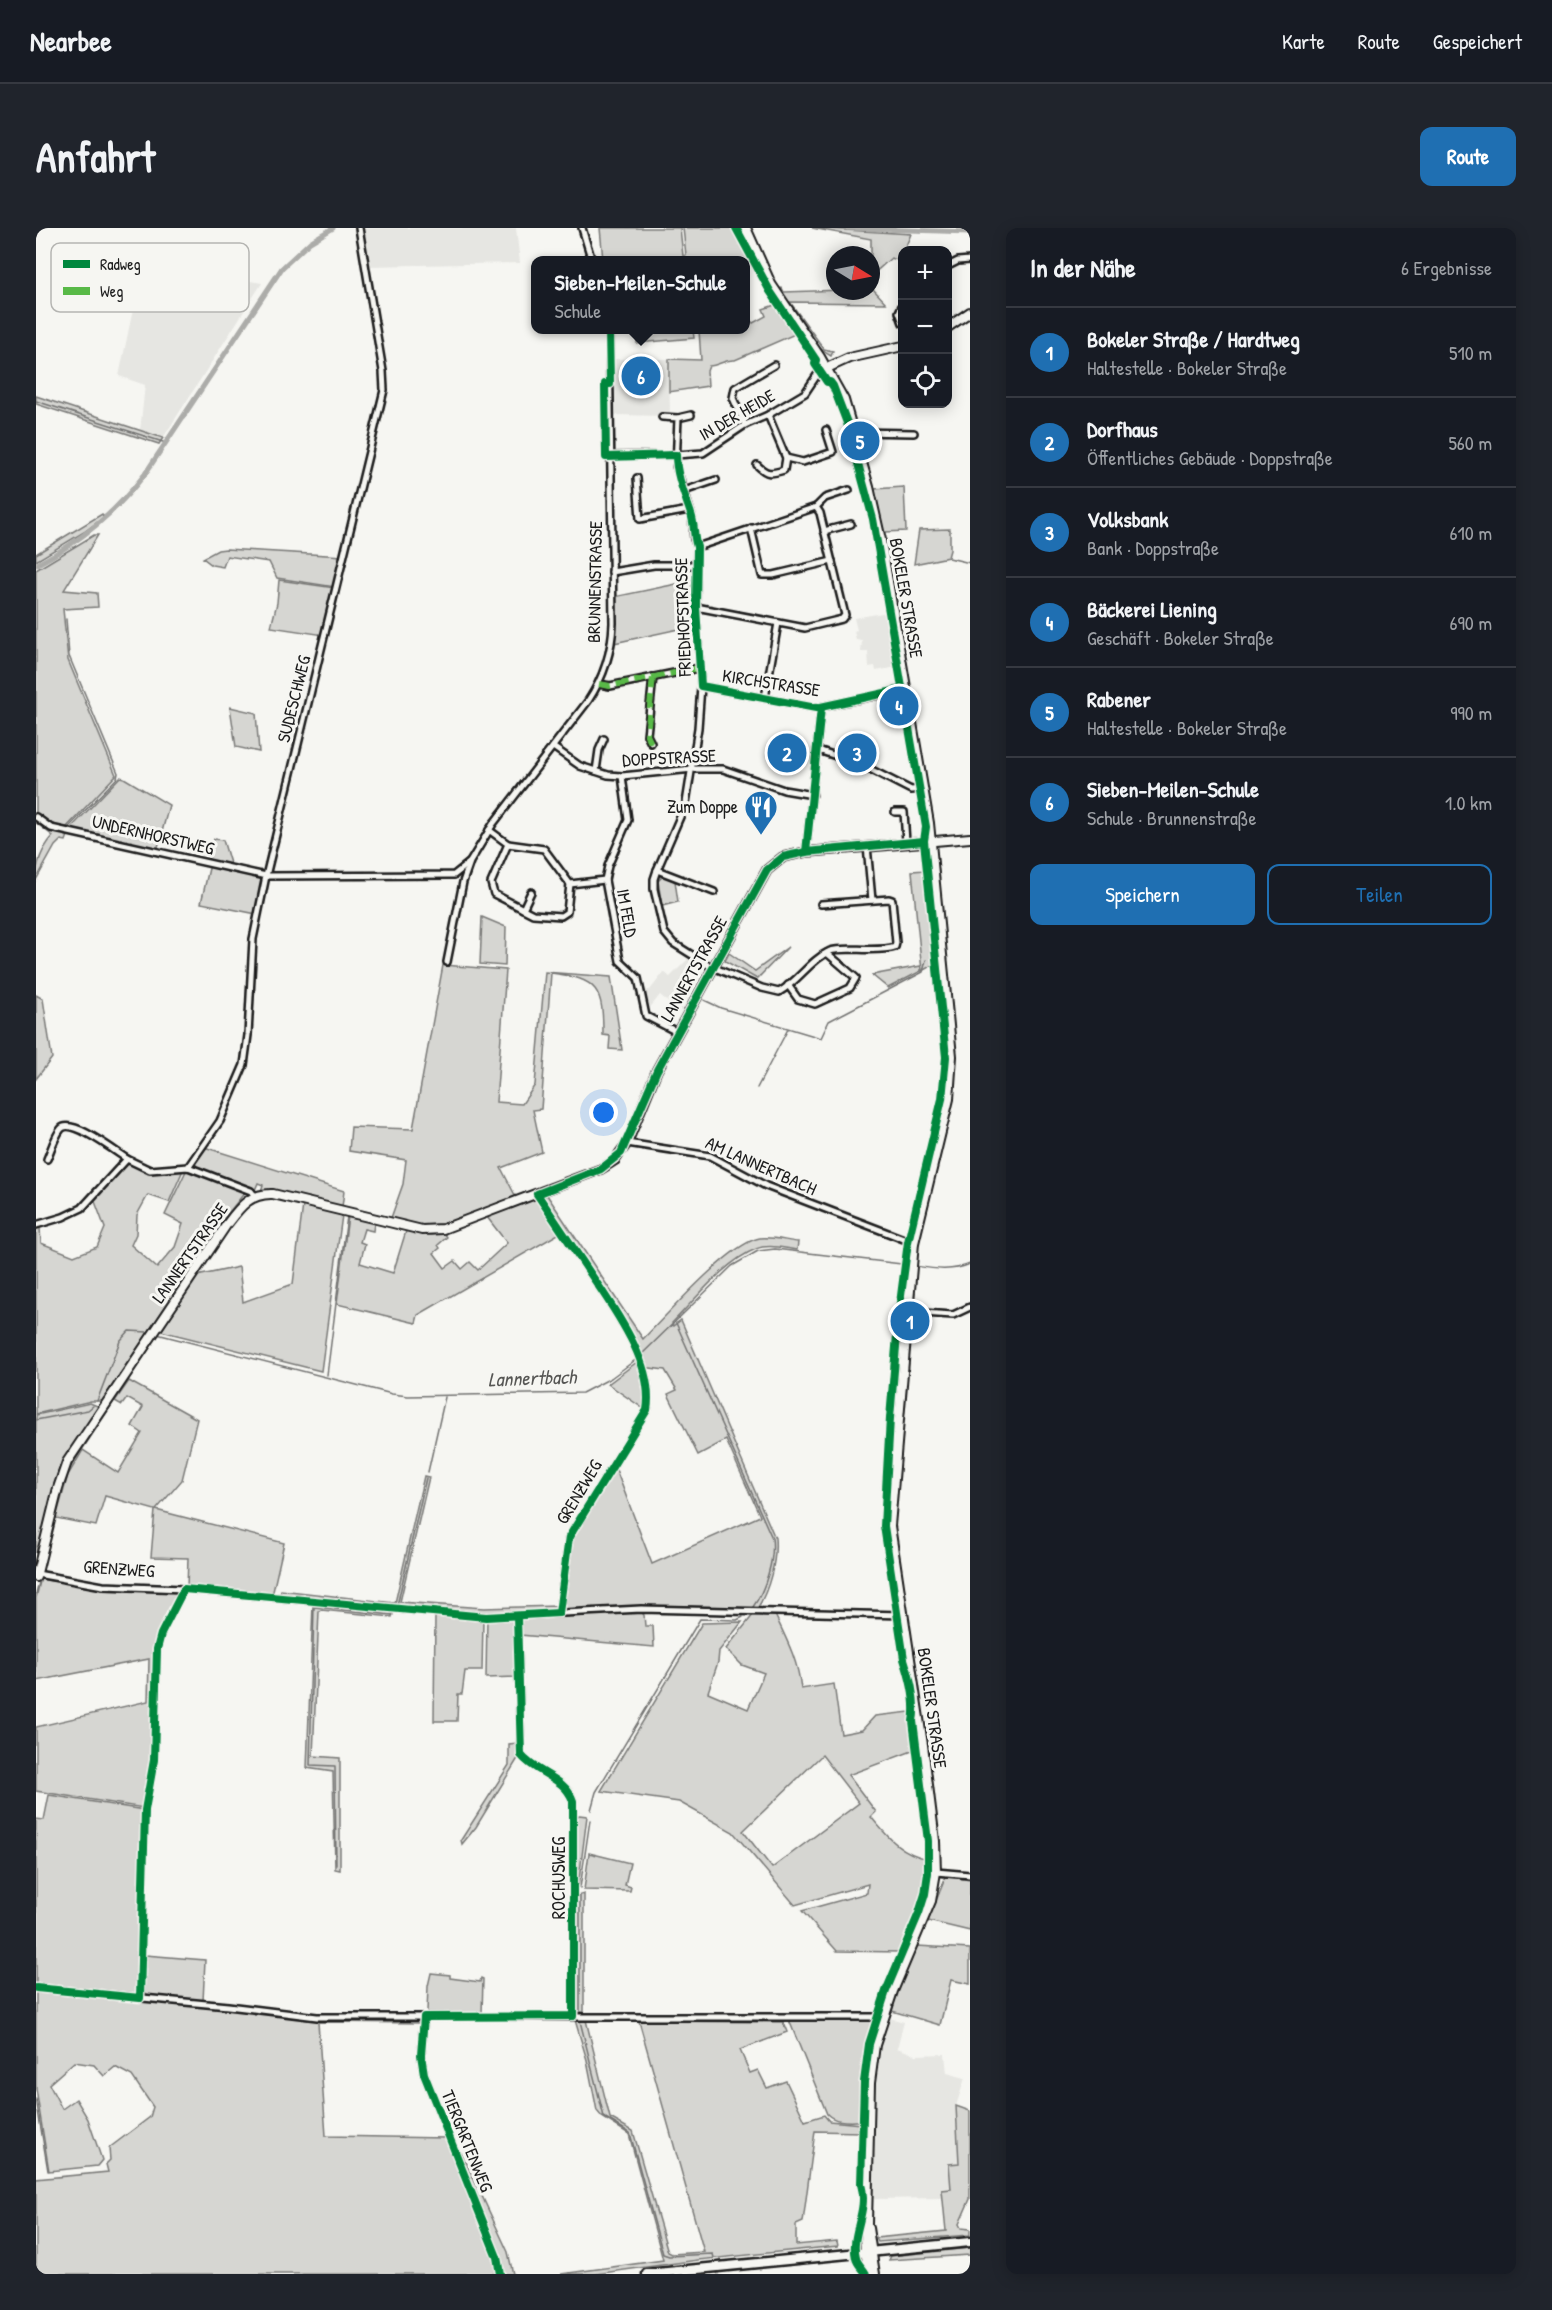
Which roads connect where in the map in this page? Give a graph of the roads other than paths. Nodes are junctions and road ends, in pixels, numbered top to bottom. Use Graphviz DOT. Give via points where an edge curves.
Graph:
graph roads {
  1 [pos="359,228"];
  2 [pos="582,228"];
  3 [pos="746,228"];
  4 [pos="590,256"];
  5 [pos="970,260"];
  6 [pos="952,264"];
  7 [pos="970,312"];
  8 [pos="952,324"];
  9 [pos="609,334"];
  10 [pos="898,347"];
  11 [pos="774,365"];
  12 [pos="827,368"];
  13 [pos="691,415"];
  14 [pos="768,415"];
  15 [pos="662,417"];
  16 [pos="678,418"];
  17 [pos="745,425"];
  18 [pos="826,430"];
  19 [pos="854,432"];
  20 [pos="914,434"];
  21 [pos="676,455"];
  22 [pos="611,456"];
  23 [pos="786,458"];
  24 [pos="757,465"];
  25 [pos="636,478"];
  26 [pos="716,480"];
  27 [pos="849,490"];
  28 [pos="684,491"];
  29 [pos="816,507"];
  30 [pos="689,510"];
  31 [pos="851,524"];
  32 [pos="751,528"];
  33 [pos="824,531"];
  34 [pos="697,547"];
  35 [pos="832,561"];
  36 [pos="696,565"];
  37 [pos="612,572"];
  38 [pos="696,607"];
  39 [pos="778,623"];
  40 [pos="699,668"];
  41 [pos="653,677"];
  42 [pos="599,684"];
  43 [pos="701,686"];
  44 [pos="907,689"];
  45 [pos="765,698"];
  46 [pos="821,708"];
  47 [pos="604,739"];
  48 [pos="651,742"];
  49 [pos="553,747"];
  50 [pos="818,750"];
  51 [pos="693,769"];
  52 [pos="596,771"];
  53 [pos="622,776"];
  54 [pos="924,789"];
  55 [pos="813,795"];
  56 [pos="895,812"];
  57 [pos="36,816"];
  58 [pos="489,830"];
  59 [pos="970,838"];
  60 [pos="931,840"];
  61 [pos="906,842"];
  62 [pos="508,844"];
  63 [pos="867,846"];
  64 [pos="806,852"];
  65 [pos="470,862"];
  66 [pos="657,870"];
  67 [pos="454,875"];
  68 [pos="266,876"];
  69 [pos="605,880"];
  70 [pos="463,882"];
  71 [pos="570,884"];
  72 [pos="531,892"];
  73 [pos="714,892"];
  74 [pos="872,900"];
  75 [pos="821,904"];
  76 [pos="523,909"];
  77 [pos="827,953"];
  78 [pos="447,962"];
  79 [pos="714,966"];
  80 [pos="788,986"];
  81 [pos="677,1032"];
  82 [pos="627,1143"];
  83 [pos="47,1159"];
  84 [pos="127,1160"];
  85 [pos="188,1167"];
  86 [pos="537,1194"];
  87 [pos="255,1196"];
  88 [pos="36,1225"];
  89 [pos="914,1243"];
  90 [pos="970,1307"];
  91 [pos="907,1312"];
  92 [pos="36,1576"];
  93 [pos="559,1613"];
  94 [pos="903,1615"];
  95 [pos="517,1616"];
  96 [pos="936,1872"];
  97 [pos="970,1875"];
  98 [pos="36,1988"];
  99 [pos="573,2016"];
  100 [pos="424,2017"];
  101 [pos="884,2017"];
  102 [pos="970,2242"];
  103 [pos="868,2251"];
  104 [pos="501,2274"];
  105 [pos="647,2274"];
  106 [pos="874,2274"];
  1 -- 68 [label="street, SUDESCHWEG" via="384,390"];
  2 -- 4 [label="street"];
  3 -- 12 [label="main road, BOKELER STRASSE" via="771,285"];
  5 -- 6 [label="street"];
  7 -- 8 [label="main road"];
  9 -- 22 [label="street, BRUNNENSTRASSE"];
  10 -- 12 [label="main road" via="849,358"];
  11 -- 17 [label="street" via="735,388 733,398"];
  12 -- 14 [label="street, IN DER HEIDE" via="805,393"];
  12 -- 19 [label="main road, BOKELER STRASSE" via="844,400"];
  13 -- 16 [label="street"];
  14 -- 17 [label="street, IN DER HEIDE"];
  14 -- 23 [label="street"];
  15 -- 16 [label="street"];
  16 -- 21 [label="street"];
  17 -- 21 [label="street, IN DER HEIDE" via="704,453"];
  18 -- 23 [label="street" via="832,452 803,462"];
  19 -- 20 [label="street"];
  19 -- 44 [label="main road, BOKELER STRASSE" via="877,518"];
  21 -- 22 [label="street, IN DER HEIDE"];
  21 -- 28 [label="street"];
  22 -- 37 [label="street, BRUNNENSTRASSE"];
  23 -- 24 [label="street" via="784,470 770,474"];
  25 -- 30 [label="street" via="640,519"];
  26 -- 28 [label="street"];
  27 -- 29 [label="street, FRIEDHOFSTRASSE" via="825,498"];
  28 -- 30 [label="street"];
  29 -- 32 [label="street, FRIEDHOFSTRASSE"];
  29 -- 33 [label="street"];
  30 -- 34 [label="street"];
  31 -- 33 [label="street"];
  32 -- 34 [label="street, FRIEDHOFSTRASSE"];
  32 -- 35 [label="street" via="762,575"];
  33 -- 35 [label="street"];
  34 -- 36 [label="street, FRIEDHOFSTRASSE"];
  35 -- 39 [label="street" via="845,615 842,619 805,628"];
  36 -- 37 [label="street" via="654,565"];
  36 -- 38 [label="street, FRIEDHOFSTRASSE"];
  37 -- 42 [label="street, BRUNNENSTRASSE" via="611,645"];
  38 -- 39 [label="street"];
  38 -- 40 [label="street, FRIEDHOFSTRASSE"];
  39 -- 45 [label="street"];
  40 -- 41 [label="street"];
  40 -- 43 [label="street, FRIEDHOFSTRASSE"];
  41 -- 42 [label="street" via="610,686"];
  41 -- 48 [label="street" via="647,735"];
  42 -- 49 [label="street, BRUNNENSTRASSE"];
  43 -- 45 [label="street, KIRCHSTRASSE"];
  43 -- 51 [label="street, FRIEDHOFSTRASSE"];
  44 -- 46 [label="street, KIRCHSTRASSE"];
  44 -- 54 [label="main road, BOKELER STRASSE"];
  45 -- 46 [label="street, KIRCHSTRASSE"];
  46 -- 50 [label="street"];
  47 -- 52 [label="street, DOPPSTRASSE"];
  49 -- 52 [label="street, DOPPSTRASSE" via="580,766"];
  49 -- 58 [label="street, BRUNNENSTRASSE"];
  50 -- 54 [label="street" via="860,764 910,790"];
  50 -- 55 [label="street"];
  51 -- 53 [label="street, DOPPSTRASSE"];
  51 -- 55 [label="street, DOPPSTRASSE" via="723,769 784,790"];
  51 -- 66 [label="street, FRIEDHOFSTRASSE" via="686,803"];
  52 -- 53 [label="street, DOPPSTRASSE"];
  53 -- 69 [label="street, IM FELD" via="628,820"];
  54 -- 60 [label="main road, BOKELER STRASSE"];
  55 -- 64 [label="street"];
  56 -- 61 [label="street" via="904,812"];
  57 -- 68 [label="street, UNDERNHORSTWEG" via="51,828"];
  58 -- 62 [label="street"];
  58 -- 65 [label="street, BRUNNENSTRASSE"];
  59 -- 60 [label="main road, LANNERTSTRASSE"];
  60 -- 61 [label="main road, LANNERTSTRASSE"];
  60 -- 89 [label="main road, BOKELER STRASSE" via="952,1077"];
  61 -- 63 [label="main road, LANNERTSTRASSE"];
  62 -- 71 [label="street" via="544,849"];
  62 -- 76 [label="street" via="491,883 494,894"];
  63 -- 64 [label="main road, LANNERTSTRASSE"];
  63 -- 74 [label="street"];
  64 -- 79 [label="main road, LANNERTSTRASSE" via="783,858 767,870"];
  65 -- 67 [label="street, BRUNNENSTRASSE"];
  65 -- 70 [label="street, BRUNNENSTRASSE"];
  66 -- 73 [label="street"];
  66 -- 79 [label="street, FRIEDHOFSTRASSE" via="654,890 664,932 686,952"];
  67 -- 68 [label="street"];
  67 -- 70 [label="street"];
  68 -- 85 [label="street, SUDESCHWEG" via="253,939 244,1065 220,1121"];
  69 -- 71 [label="street"];
  69 -- 81 [label="street, IM FELD" via="620,961 638,978 646,1016"];
  70 -- 78 [label="street, BRUNNENSTRASSE"];
  71 -- 76 [label="street" via="565,915 533,914"];
  72 -- 76 [label="street"];
  74 -- 75 [label="street"];
  74 -- 77 [label="street" via="889,899 893,903 895,947"];
  77 -- 80 [label="street"];
  77 -- 80 [label="street" via="856,978 850,988 815,1004 798,999"];
  79 -- 80 [label="street, FRIEDHOFSTRASSE" via="775,992"];
  79 -- 81 [label="main road, LANNERTSTRASSE"];
  81 -- 82 [label="main road, LANNERTSTRASSE"];
  82 -- 86 [label="main road, LANNERTSTRASSE" via="615,1160 601,1169"];
  82 -- 89 [label="street, AM LANNERTBACH" via="710,1156 766,1186"];
  83 -- 84 [label="street" via="61,1128 72,1125"];
  84 -- 85 [label="street" via="150,1170"];
  84 -- 88 [label="street" via="82,1208"];
  85 -- 87 [label="street"];
  86 -- 87 [label="main road, LANNERTSTRASSE" via="431,1230 283,1196"];
  86 -- 93 [label="street, GRENZWEG" via="626,1328 649,1398 647,1410 569,1538"];
  87 -- 92 [label="main road, LANNERTSTRASSE" via="240,1206 226,1224 68,1462"];
  89 -- 91 [label="main road, BOKELER STRASSE"];
  90 -- 91 [label="street" via="953,1315"];
  91 -- 94 [label="main road, BOKELER STRASSE" via="890,1526"];
  92 -- 95 [label="street, GRENZWEG" via="103,1586 183,1588 486,1617"];
  93 -- 94 [label="street, GRENZWEG" via="640,1609"];
  93 -- 95 [label="street, GRENZWEG"];
  94 -- 96 [label="main road, BOKELER STRASSE" via="933,1820"];
  95 -- 99 [label="street, ROCHUSWEG" via="522,1755 528,1764 564,1785 573,1801"];
  96 -- 97 [label="street"];
  96 -- 101 [label="main road, BOKELER STRASSE" via="926,1915"];
  98 -- 100 [label="street" via="317,2017"];
  99 -- 100 [label="street"];
  99 -- 101 [label="street"];
  100 -- 104 [label="street, TIERGARTENWEG" via="424,2073"];
  101 -- 103 [label="main road, BOKELER STRASSE" via="870,2083"];
  102 -- 103 [label="main road"];
  103 -- 105 [label="main road"];
  103 -- 106 [label="main road, BOKELER STRASSE"];
}
